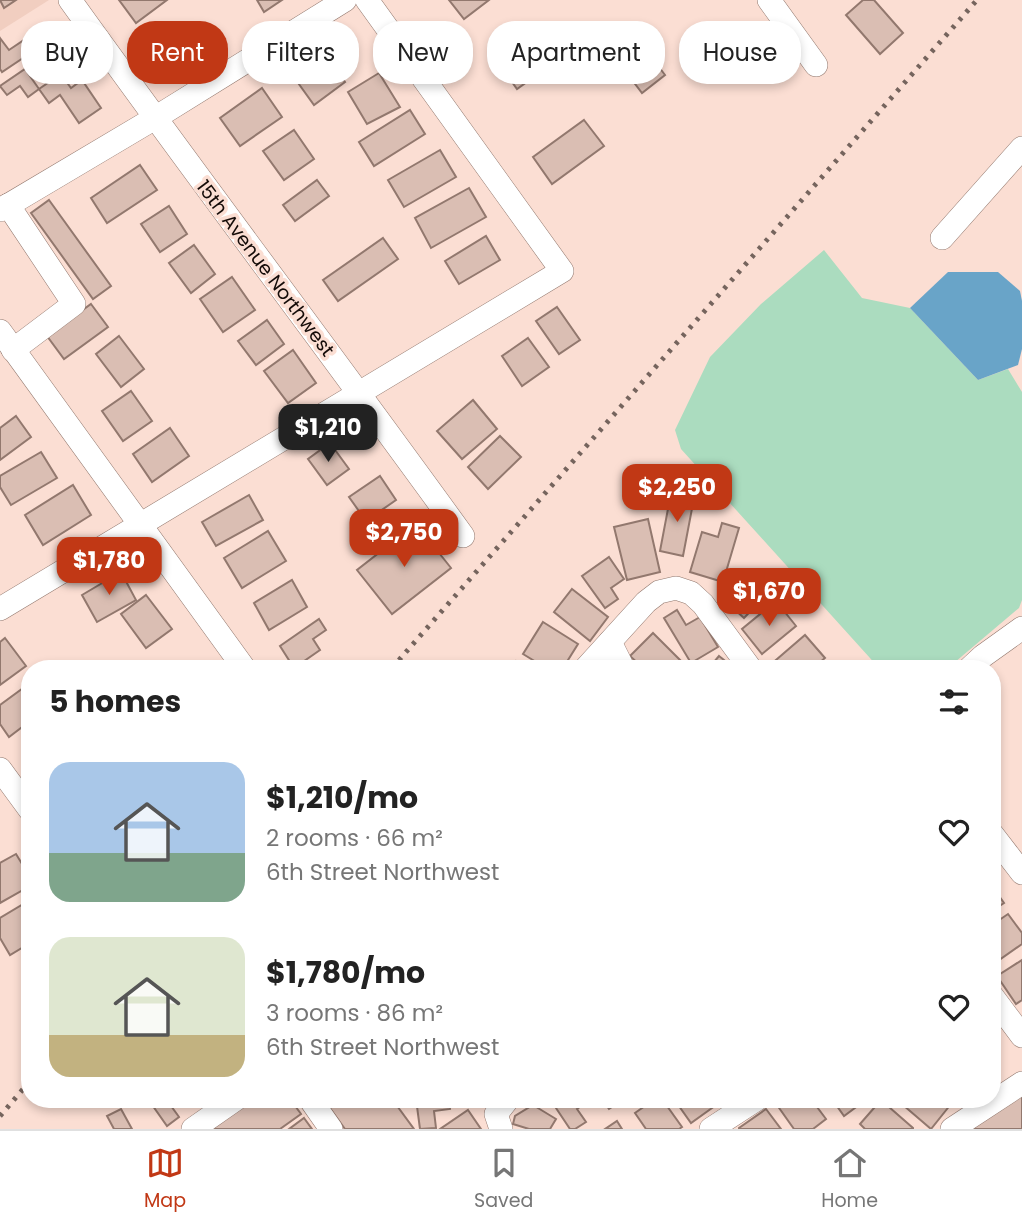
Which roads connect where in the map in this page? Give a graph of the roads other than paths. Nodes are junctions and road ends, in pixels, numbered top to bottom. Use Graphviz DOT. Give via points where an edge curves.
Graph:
graph roads {
  1 [pos="70,0"];
  2 [pos="345,0"];
  3 [pos="367,0"];
  4 [pos="769,0"];
  5 [pos="816,65"];
  6 [pos="155,118"];
  7 [pos="1022,148"];
  8 [pos="4,208"];
  9 [pos="942,238"];
  10 [pos="7,341"];
  11 [pos="360,392"];
  12 [pos="139,526"];
  13 [pos="463,536"];
  14 [pos="0,609"];
  15 [pos="1022,628"];
  16 [pos="610,642"];
  17 [pos="238,660"];
  18 [pos="593,660"];
  19 [pos="619,660"];
  20 [pos="744,660"];
  21 [pos="979,660"];
  22 [pos="0,769"];
  23 [pos="21,798"];
  24 [pos="1001,846"];
  25 [pos="1022,873"];
  26 [pos="1001,1008"];
  27 [pos="1022,1036"];
  28 [pos="1022,1083"];
  29 [pos="1001,1097"];
  30 [pos="223,1108"];
  31 [pos="316,1108"];
  32 [pos="743,1108"];
  33 [pos="984,1108"];
  34 [pos="193,1129"];
  35 [pos="331,1129"];
  36 [pos="710,1129"];
  37 [pos="952,1129"];
  1 -- 6 [label="street, 15th Avenue Northwest"];
  2 -- 6 [label="street"];
  3 -- 11 [label="street" via="562,271"];
  4 -- 5 [label="street"];
  6 -- 8 [label="street"];
  6 -- 11 [label="street, 15th Avenue Northwest"];
  7 -- 9 [label="street"];
  8 -- 10 [label="street" via="75,304"];
  10 -- 12 [label="street"];
  11 -- 12 [label="street"];
  11 -- 13 [label="street, 15th Avenue Northwest"];
  12 -- 14 [label="street"];
  12 -- 17 [label="street"];
  15 -- 21 [label="street"];
  16 -- 18 [label="street"];
  16 -- 19 [label="street"];
  16 -- 20 [label="street" via="646,602 659,592 676,589 691,593 703,604"];
  22 -- 23 [label="street"];
  24 -- 25 [label="street"];
  26 -- 27 [label="street"];
  28 -- 29 [label="street"];
  30 -- 34 [label="street"];
  31 -- 35 [label="street"];
  32 -- 36 [label="street"];
  33 -- 37 [label="street"];
}
